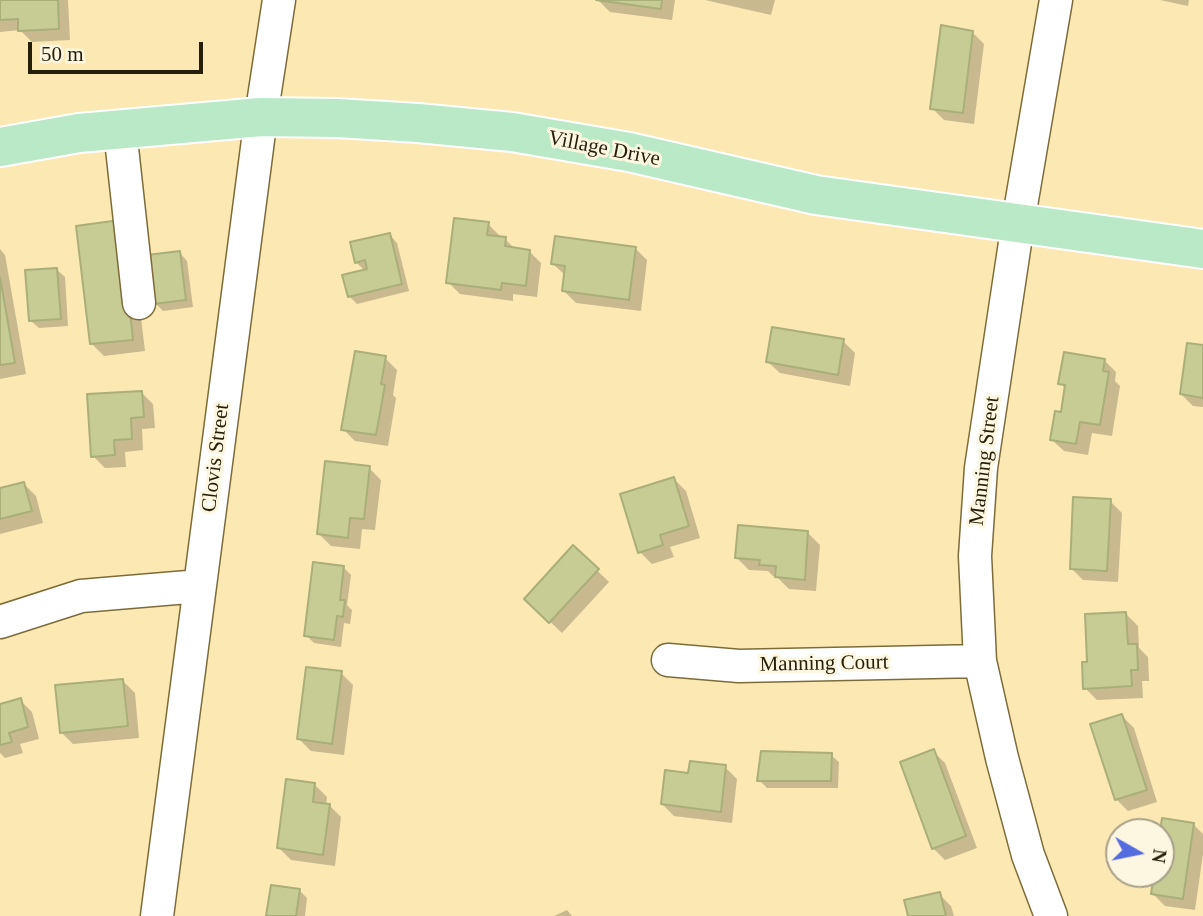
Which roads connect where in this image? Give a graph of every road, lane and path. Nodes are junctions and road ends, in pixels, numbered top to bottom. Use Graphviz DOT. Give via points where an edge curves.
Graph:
graph roads {
  1 [pos="279,0"];
  2 [pos="1056,0"];
  3 [pos="261,117"];
  4 [pos="120,130"];
  5 [pos="0,147"];
  6 [pos="1018,223"];
  7 [pos="1203,249"];
  8 [pos="139,303"];
  9 [pos="200,586"];
  10 [pos="0,622"];
  11 [pos="668,660"];
  12 [pos="980,662"];
  13 [pos="157,916"];
  14 [pos="1051,916"];
  1 -- 3 [label="street, Clovis Street"];
  2 -- 6 [label="street, Manning Street"];
  3 -- 4 [label="main road, Village Drive"];
  3 -- 6 [label="main road, Village Drive" via="337,118 512,132 629,152 816,195"];
  3 -- 9 [label="street, Clovis Street"];
  4 -- 5 [label="main road, Village Drive"];
  4 -- 8 [label="street"];
  6 -- 7 [label="main road, Village Drive"];
  6 -- 12 [label="street, Manning Street" via="981,468 975,556"];
  9 -- 10 [label="street" via="81,596"];
  9 -- 13 [label="street, Clovis Street"];
  11 -- 12 [label="street, Manning Court" via="739,666"];
  12 -- 14 [label="street, Manning Street" via="1028,855"];
}
